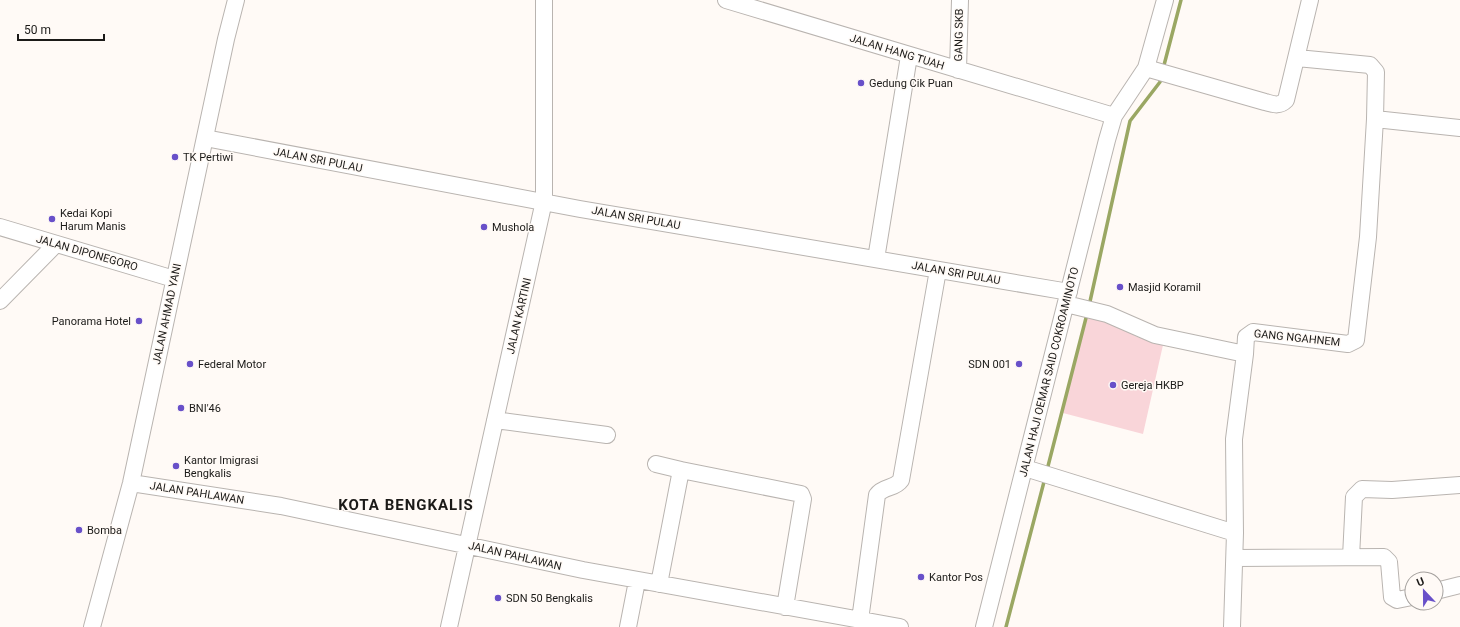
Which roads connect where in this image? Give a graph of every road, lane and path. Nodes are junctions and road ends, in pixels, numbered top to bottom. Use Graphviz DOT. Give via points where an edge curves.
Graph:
graph roads {
  1 [pos="236,0"];
  2 [pos="544,0"];
  3 [pos="726,0"];
  4 [pos="960,0"];
  5 [pos="1165,0"];
  6 [pos="1310,0"];
  7 [pos="909,56"];
  8 [pos="1297,58"];
  9 [pos="958,70"];
  10 [pos="1155,71"];
  11 [pos="1114,116"];
  12 [pos="1375,119"];
  13 [pos="1460,128"];
  14 [pos="205,138"];
  15 [pos="544,201"];
  16 [pos="0,227"];
  17 [pos="56,244"];
  18 [pos="876,259"];
  19 [pos="938,270"];
  20 [pos="174,279"];
  21 [pos="1070,300"];
  22 [pos="0,301"];
  23 [pos="1246,354"];
  24 [pos="495,420"];
  25 [pos="607,434"];
  26 [pos="656,464"];
  27 [pos="1030,469"];
  28 [pos="681,470"];
  29 [pos="131,483"];
  30 [pos="1460,486"];
  31 [pos="1236,533"];
  32 [pos="467,544"];
  33 [pos="1351,557"];
  34 [pos="1234,558"];
  35 [pos="637,581"];
  36 [pos="659,584"];
  37 [pos="1460,585"];
  38 [pos="1444,589"];
  39 [pos="1404,599"];
  40 [pos="784,607"];
  41 [pos="860,620"];
  42 [pos="92,627"];
  43 [pos="449,627"];
  44 [pos="628,627"];
  45 [pos="900,627"];
  46 [pos="984,627"];
  47 [pos="1232,627"];
  1 -- 14 [label="street, JALAN AHMAD YANI"];
  2 -- 15 [label="street, JALAN KARTINI"];
  3 -- 7 [label="street, JALAN HANG TUAH"];
  4 -- 9 [label="street, GANG SKB"];
  5 -- 10 [label="street, JALAN HAJI OEMAR SAID COKROAMINOTO"];
  6 -- 8 [label="street"];
  7 -- 9 [label="street, JALAN HANG TUAH"];
  7 -- 18 [label="street"];
  8 -- 10 [label="street" via="1286,100 1276,105"];
  8 -- 12 [label="street" via="1373,66 1376,72"];
  9 -- 11 [label="street, JALAN HANG TUAH"];
  10 -- 11 [label="street, JALAN HAJI OEMAR SAID COKROAMINOTO"];
  11 -- 21 [label="street, JALAN HAJI OEMAR SAID COKROAMINOTO" via="1089,207"];
  12 -- 13 [label="street"];
  12 -- 23 [label="street, GANG NGAHNEM" via="1368,237 1356,340 1348,344 1253,332 1246,337"];
  14 -- 15 [label="street, JALAN SRI PULAU"];
  14 -- 20 [label="street, JALAN AHMAD YANI"];
  15 -- 18 [label="street, JALAN SRI PULAU"];
  15 -- 24 [label="street, JALAN KARTINI"];
  16 -- 17 [label="street, JALAN DIPONEGORO"];
  17 -- 20 [label="street, JALAN DIPONEGORO"];
  17 -- 22 [label="street"];
  18 -- 19 [label="street, JALAN SRI PULAU"];
  19 -- 21 [label="street, JALAN SRI PULAU"];
  19 -- 41 [label="street" via="901,480 896,485 881,490 877,495"];
  20 -- 29 [label="street, JALAN AHMAD YANI"];
  21 -- 23 [label="street, JALAN SRI PULAU" via="1155,335"];
  21 -- 27 [label="street, JALAN HAJI OEMAR SAID COKROAMINOTO"];
  23 -- 31 [label="street, GANG NGAHNEM" via="1234,439"];
  24 -- 25 [label="street"];
  24 -- 32 [label="street, JALAN KARTINI"];
  26 -- 28 [label="street"];
  27 -- 31 [label="street"];
  27 -- 46 [label="street, JALAN HAJI OEMAR SAID COKROAMINOTO"];
  28 -- 36 [label="street"];
  28 -- 40 [label="street" via="802,494"];
  29 -- 32 [label="street, JALAN PAHLAWAN" via="281,506"];
  29 -- 42 [label="street, JALAN AHMAD YANI"];
  30 -- 33 [label="street" via="1362,489 1354,498"];
  31 -- 34 [label="street, GANG NGAHNEM"];
  32 -- 35 [label="street, JALAN PAHLAWAN" via="524,559"];
  32 -- 43 [label="street, JALAN KARTINI"];
  33 -- 34 [label="street"];
  33 -- 39 [label="street" via="1386,558 1389,562 1392,597 1397,600"];
  34 -- 47 [label="street, GANG NGAHNEM"];
  35 -- 36 [label="street, JALAN PAHLAWAN"];
  35 -- 44 [label="street"];
  36 -- 40 [label="street, JALAN PAHLAWAN"];
  37 -- 38 [label="street"];
  40 -- 41 [label="street, JALAN PAHLAWAN"];
  41 -- 45 [label="street, JALAN PAHLAWAN"];
}
